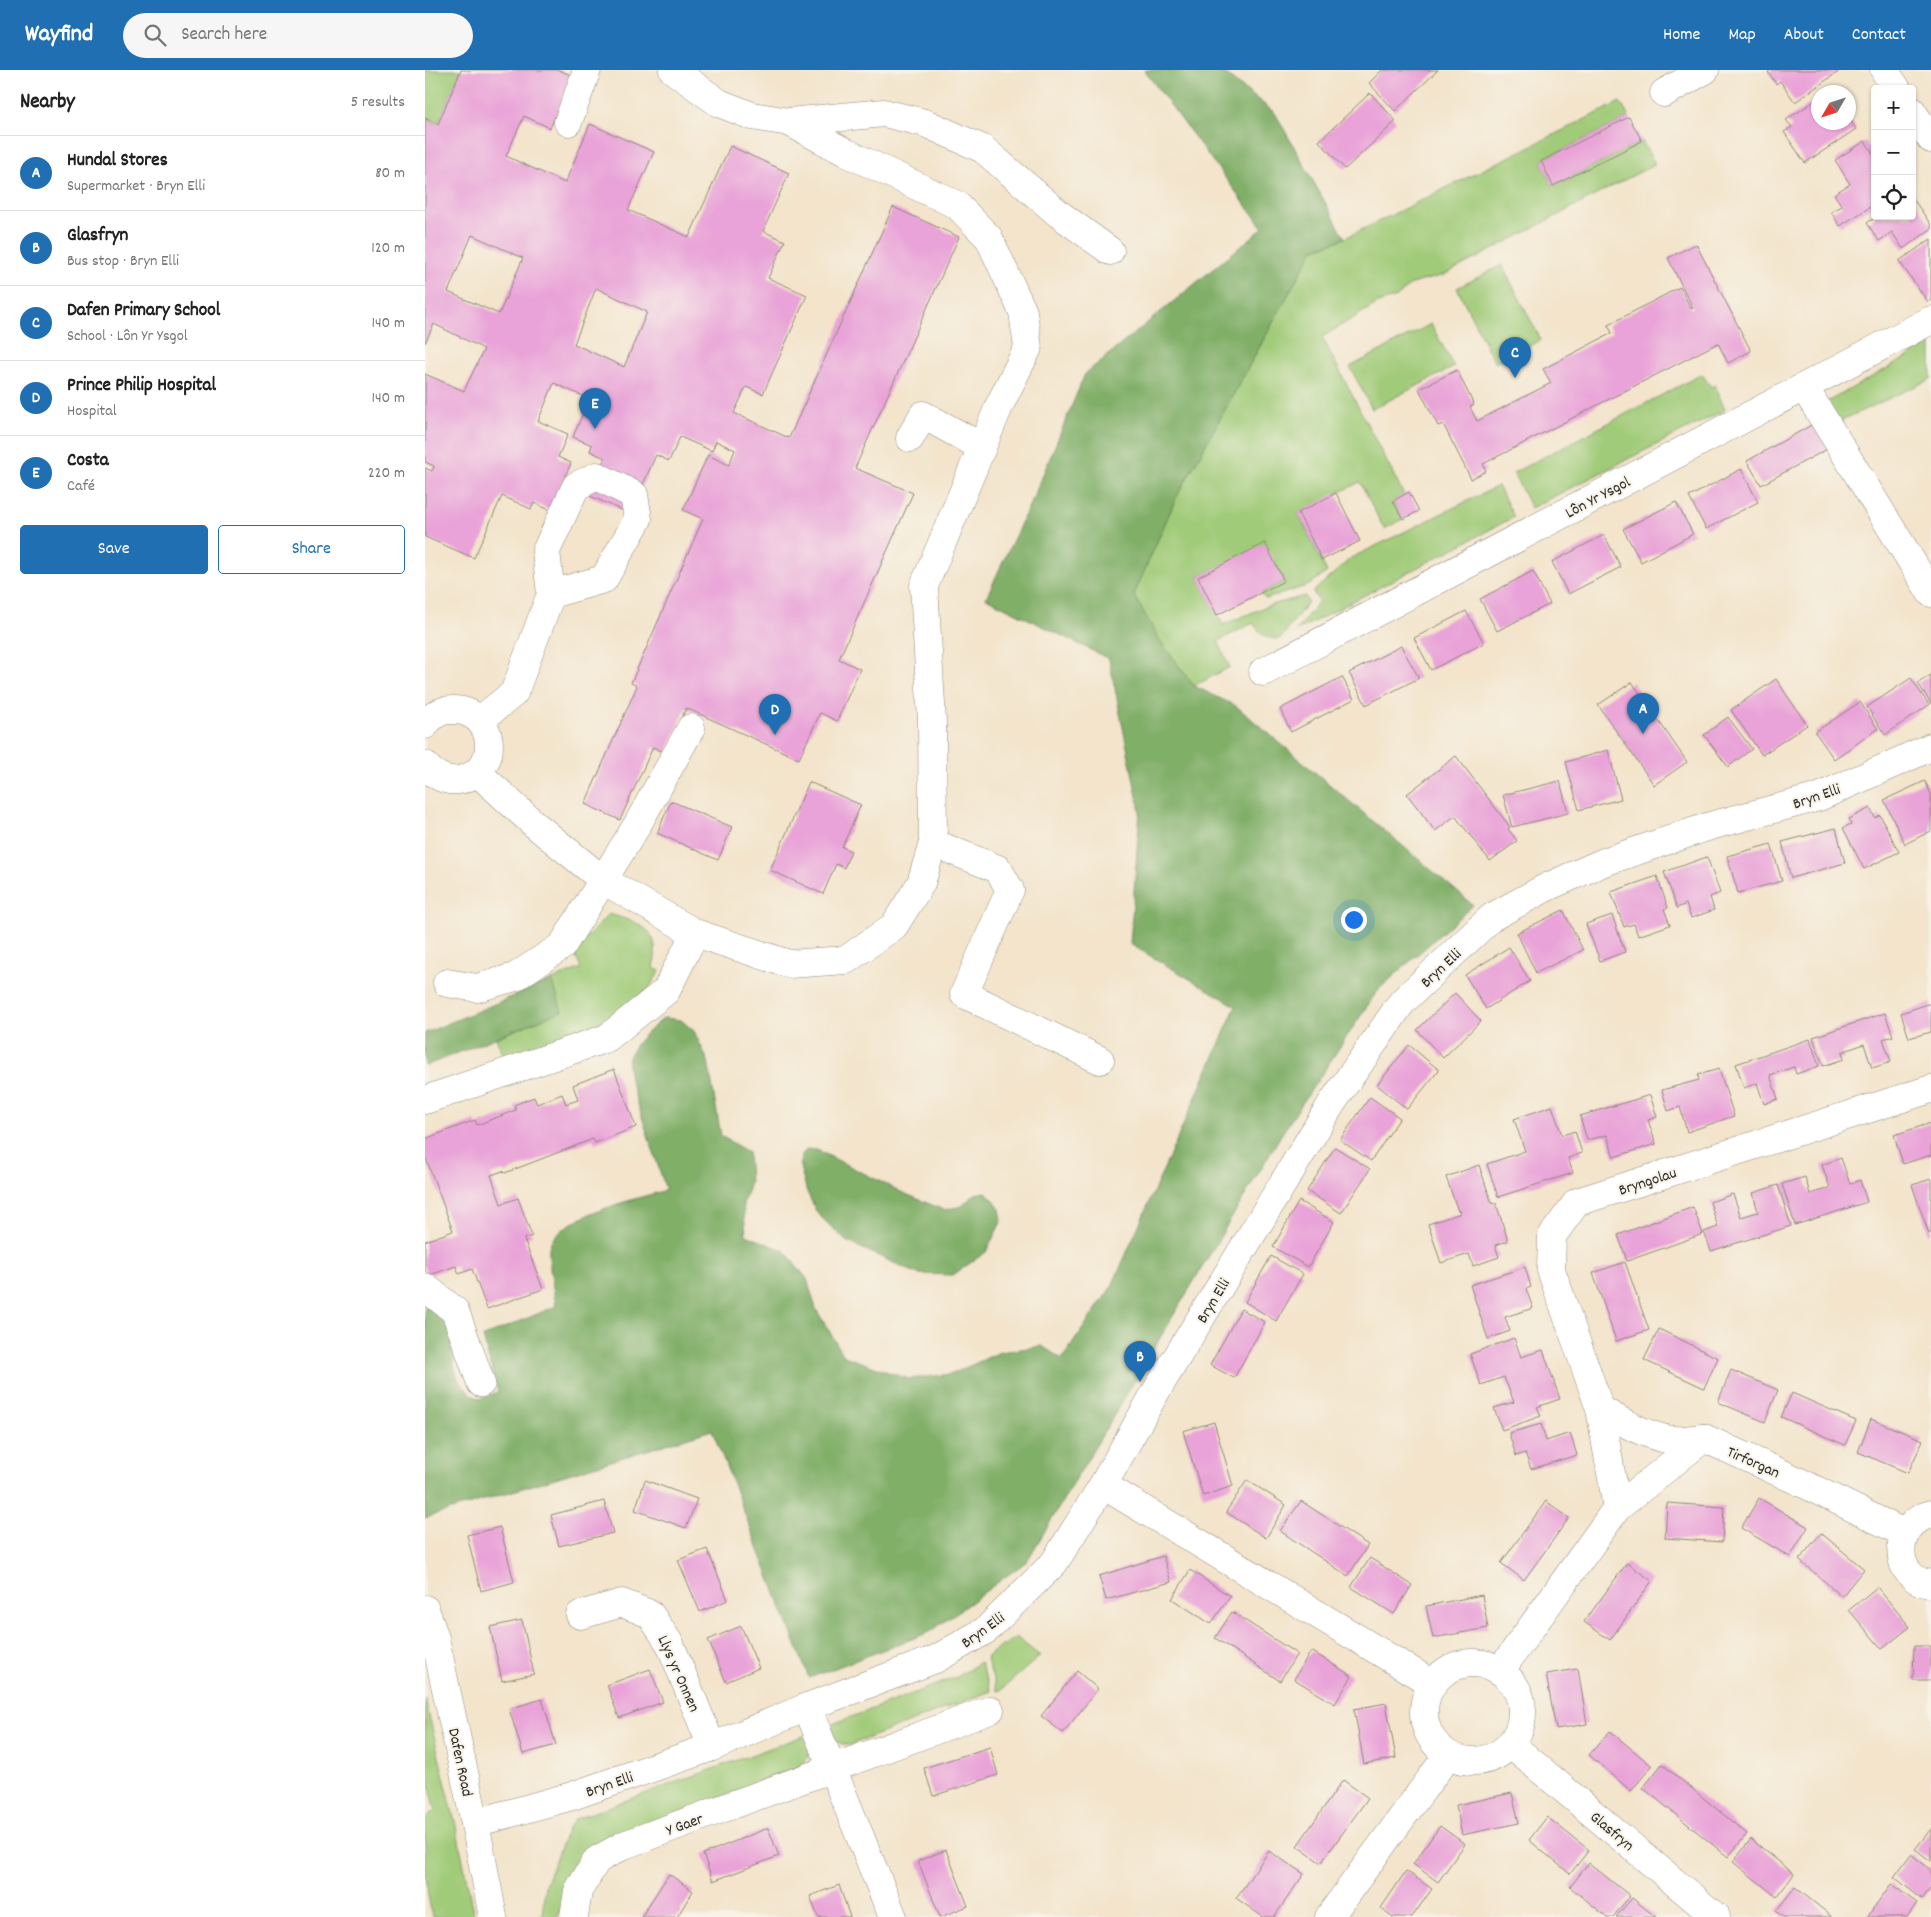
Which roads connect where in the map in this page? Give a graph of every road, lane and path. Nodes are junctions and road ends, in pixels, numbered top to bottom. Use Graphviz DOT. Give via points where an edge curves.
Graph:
graph roads {
  1 [pos="587,70"];
  2 [pos="673,70"];
  3 [pos="1705,70"];
  4 [pos="1884,70"];
  5 [pos="1894,85"];
  6 [pos="1664,93"];
  7 [pos="1916,117"];
  8 [pos="568,122"];
  9 [pos="789,122"];
  10 [pos="1931,139"];
  11 [pos="1110,250"];
  12 [pos="1931,320"];
  13 [pos="1804,387"];
  14 [pos="909,438"];
  15 [pos="982,447"];
  16 [pos="1931,593"];
  17 [pos="551,594"];
  18 [pos="1263,672"];
  19 [pos="480,720"];
  20 [pos="425,723"];
  21 [pos="691,728"];
  22 [pos="1931,747"];
  23 [pos="425,767"];
  24 [pos="477,772"];
  25 [pos="933,843"];
  26 [pos="603,880"];
  27 [pos="695,933"];
  28 [pos="447,983"];
  29 [pos="1100,1060"];
  30 [pos="1931,1089"];
  31 [pos="425,1100"];
  32 [pos="425,1287"];
  33 [pos="481,1382"];
  34 [pos="1600,1409"];
  35 [pos="1704,1438"];
  36 [pos="1103,1485"];
  37 [pos="1617,1508"];
  38 [pos="1931,1514"];
  39 [pos="1905,1533"];
  40 [pos="1931,1584"];
  41 [pos="425,1609"];
  42 [pos="580,1615"];
  43 [pos="1500,1671"];
  44 [pos="1433,1684"];
  45 [pos="807,1708"];
  46 [pos="990,1710"];
  47 [pos="1511,1744"];
  48 [pos="712,1747"];
  49 [pos="1448,1755"];
  50 [pos="833,1769"];
  51 [pos="475,1823"];
  52 [pos="493,1917"];
  53 [pos="574,1917"];
  54 [pos="893,1917"];
  55 [pos="1329,1917"];
  56 [pos="1716,1917"];
  1 -- 8 [label="street"];
  2 -- 9 [label="street" via="719,103 752,116"];
  3 -- 6 [label="street"];
  4 -- 5 [label="street"];
  7 -- 10 [label="street"];
  9 -- 11 [label="street" via="884,113 925,123 983,149 1059,214"];
  9 -- 15 [label="street" via="957,205 989,238 1023,312 1028,348"];
  12 -- 13 [label="street, Lôn Yr Ysgol"];
  13 -- 16 [label="street"];
  13 -- 18 [label="street, Lôn Yr Ysgol"];
  14 -- 15 [label="street" via="923,414"];
  15 -- 25 [label="street" via="924,586 932,721"];
  17 -- 19 [label="street" via="514,693"];
  19 -- 20 [label="street" via="459,710 435,714"];
  19 -- 24 [label="street" via="486,730 489,753"];
  21 -- 26 [label="street"];
  22 -- 36 [label="street, Bryn Elli" via="1819,797 1710,826 1604,862 1547,886 1492,917 1403,1002 1332,1103 1155,1393"];
  23 -- 24 [label="street" via="434,775 456,781"];
  24 -- 26 [label="street"];
  25 -- 27 [label="street" via="921,884 893,926 846,960 789,964"];
  25 -- 29 [label="street" via="998,869 1010,890 964,994"];
  26 -- 27 [label="street"];
  26 -- 28 [label="street" via="562,946 515,977 477,988"];
  27 -- 31 [label="street" via="666,991 607,1038"];
  30 -- 34 [label="street, Bryngolau" via="1577,1202 1552,1236 1551,1270"];
  32 -- 33 [label="street" via="455,1311"];
  34 -- 35 [label="street" via="1646,1433 1673,1440"];
  34 -- 37 [label="street, Bryngolau"];
  35 -- 37 [label="street"];
  35 -- 39 [label="street, Tirforgan"];
  36 -- 44 [label="street"];
  36 -- 45 [label="street, Bryn Elli" via="1054,1563 986,1630 936,1659"];
  37 -- 43 [label="street"];
  38 -- 39 [label="street" via="1919,1518"];
  39 -- 40 [label="street" via="1901,1545 1907,1569 1915,1578"];
  41 -- 51 [label="street, Dafen Road" via="435,1638"];
  42 -- 48 [label="street, Llys yr Onnen" via="622,1604 650,1614 670,1644"];
  43 -- 44 [label="street" via="1468,1662 1451,1667"];
  43 -- 47 [label="street" via="1517,1688 1522,1704 1521,1722"];
  44 -- 49 [label="street" via="1426,1696 1423,1713 1426,1730"];
  45 -- 48 [label="street, Bryn Elli"];
  45 -- 50 [label="street"];
  46 -- 50 [label="street, Y Gaer"];
  47 -- 49 [label="street" via="1497,1755 1481,1761"];
  47 -- 56 [label="street, Glasfryn"];
  48 -- 51 [label="street, Bryn Elli" via="572,1796"];
  49 -- 55 [label="street"];
  50 -- 53 [label="street, Y Gaer" via="623,1844 597,1860 578,1891"];
  50 -- 54 [label="street"];
  51 -- 52 [label="street, Dafen Road"];
}
